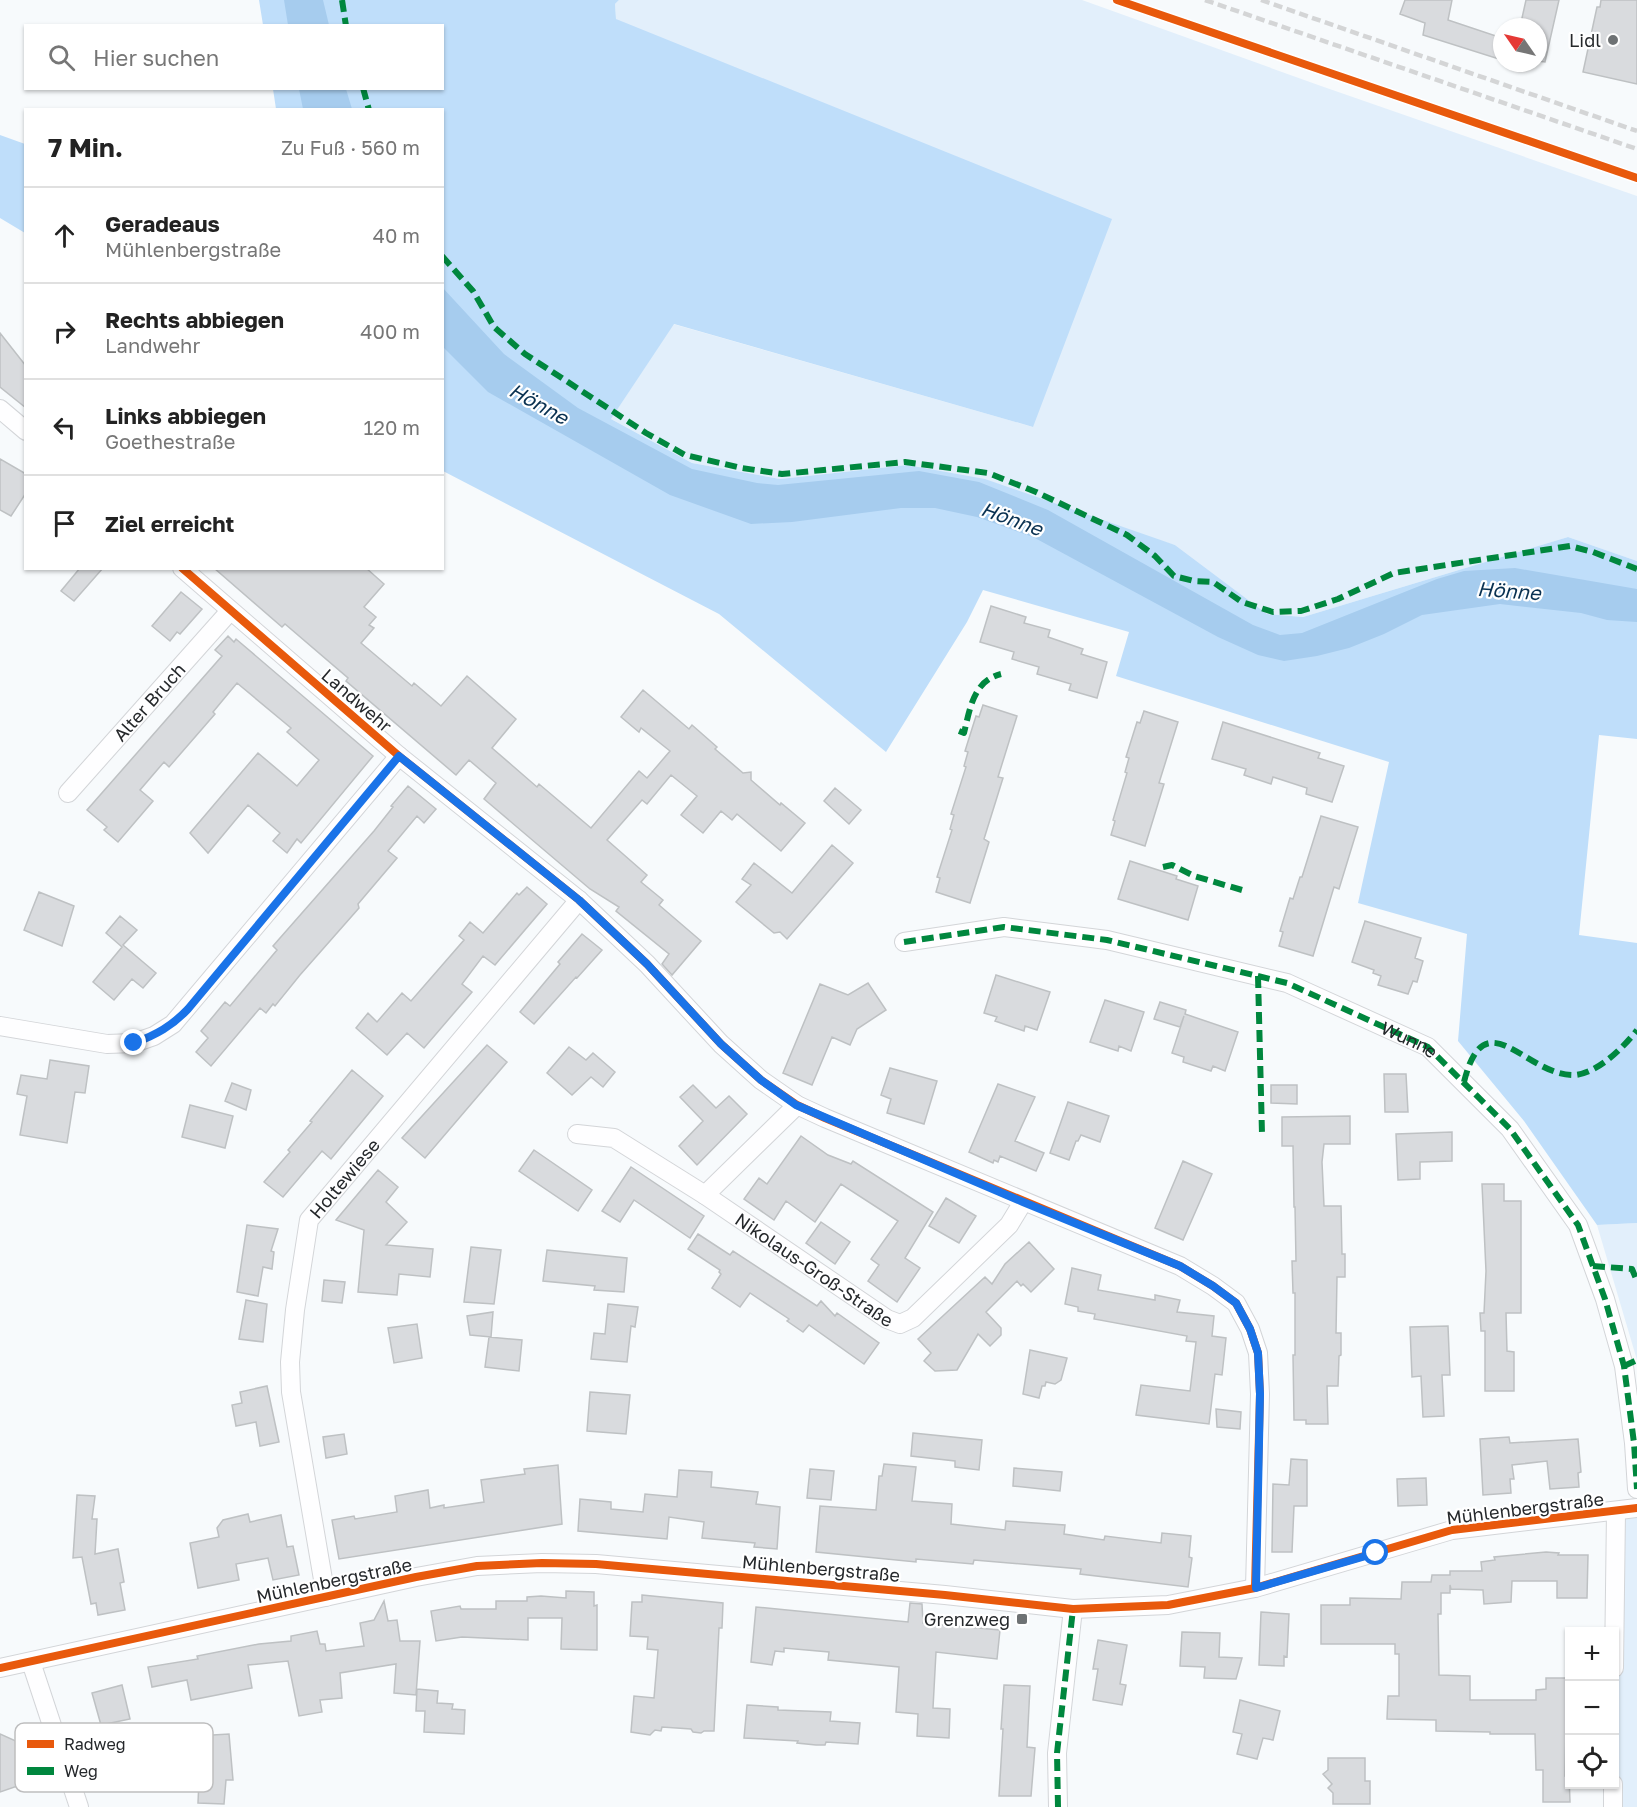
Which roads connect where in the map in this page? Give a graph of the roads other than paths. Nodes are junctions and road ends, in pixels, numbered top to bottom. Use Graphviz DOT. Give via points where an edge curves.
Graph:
graph roads {
  1 [pos="0,409"];
  2 [pos="24,429"];
  3 [pos="184,570"];
  4 [pos="230,611"];
  5 [pos="399,756"];
  6 [pos="68,794"];
  7 [pos="579,900"];
  8 [pos="904,942"];
  9 [pos="0,1026"];
  10 [pos="796,1105"];
  11 [pos="577,1134"];
  12 [pos="705,1195"];
  13 [pos="1023,1202"];
  14 [pos="1637,1490"];
  15 [pos="1637,1508"];
  16 [pos="1616,1511"];
  17 [pos="1256,1588"];
  18 [pos="326,1596"];
  19 [pos="1073,1609"];
  20 [pos="1615,1627"];
  21 [pos="31,1662"];
  22 [pos="0,1668"];
  23 [pos="51,1723"];
  24 [pos="1613,1789"];
  25 [pos="74,1792"];
  26 [pos="79,1807"];
  27 [pos="1058,1807"];
  28 [pos="1613,1807"];
  1 -- 2 [label="street"];
  3 -- 4 [label="street, Landwehr"];
  4 -- 5 [label="street, Landwehr"];
  4 -- 6 [label="street, Alter Bruch"];
  5 -- 7 [label="street, Landwehr"];
  5 -- 9 [label="street" via="173,1024 134,1043 107,1044"];
  7 -- 10 [label="street, Landwehr" via="647,964 721,1044"];
  7 -- 18 [label="street, Holtewiese" via="309,1220 295,1310 291,1392"];
  8 -- 14 [label="street, Wunne" via="1004,927 1107,939 1287,983 1428,1047 1510,1129 1578,1226 1624,1366"];
  10 -- 12 [label="street"];
  10 -- 13 [label="street, Landwehr"];
  11 -- 12 [label="street, Nikolaus-Groß-Straße" via="614,1138"];
  12 -- 13 [label="street, Nikolaus-Groß-Straße" via="887,1319 900,1324 913,1318 1009,1225"];
  13 -- 17 [label="street, Landwehr" via="1180,1266 1236,1303 1258,1353"];
  15 -- 16 [label="street, Mühlenbergstraße"];
  16 -- 17 [label="street, Mühlenbergstraße" via="1452,1530"];
  16 -- 20 [label="street"];
  17 -- 19 [label="street, Mühlenbergstraße" via="1168,1605"];
  18 -- 19 [label="street, Mühlenbergstraße" via="477,1566 607,1564"];
  18 -- 21 [label="street, Mühlenbergstraße"];
  19 -- 27 [label="street" via="1057,1753"];
  21 -- 22 [label="street, Mühlenbergstraße"];
  21 -- 23 [label="street"];
  24 -- 28 [label="street"];
  25 -- 26 [label="street"];
}
